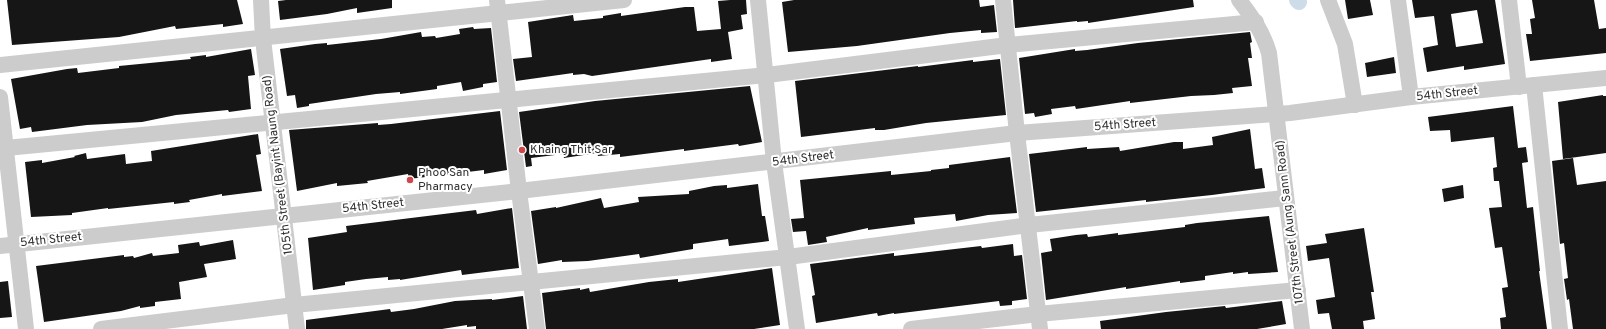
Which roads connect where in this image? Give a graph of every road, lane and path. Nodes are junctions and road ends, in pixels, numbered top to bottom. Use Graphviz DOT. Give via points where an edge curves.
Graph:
graph roads {
  1 [pos="261,0"];
  2 [pos="624,0"];
  3 [pos="758,0"];
  4 [pos="1003,0"];
  5 [pos="1239,0"];
  6 [pos="1328,0"];
  7 [pos="1398,0"];
  8 [pos="1509,0"];
  9 [pos="498,6"];
  10 [pos="1256,22"];
  11 [pos="263,39"];
  12 [pos="1008,45"];
  13 [pos="0,65"];
  14 [pos="767,75"];
  15 [pos="1606,78"];
  16 [pos="1526,86"];
  17 [pos="0,97"];
  18 [pos="1411,97"];
  19 [pos="508,100"];
  20 [pos="1350,106"];
  21 [pos="1284,114"];
  22 [pos="273,122"];
  23 [pos="1017,133"];
  24 [pos="6,148"];
  25 [pos="774,162"];
  26 [pos="519,191"];
  27 [pos="1285,198"];
  28 [pos="283,216"];
  29 [pos="1029,226"];
  30 [pos="17,244"];
  31 [pos="0,246"];
  32 [pos="788,257"];
  33 [pos="532,282"];
  34 [pos="1298,290"];
  35 [pos="294,305"];
  36 [pos="1039,322"];
  37 [pos="26,329"];
  38 [pos="101,329"];
  39 [pos="297,329"];
  40 [pos="537,329"];
  41 [pos="797,329"];
  42 [pos="911,329"];
  43 [pos="1302,329"];
  44 [pos="1560,329"];
  1 -- 11 [label="street, 105th Street (Bayint Naung Road)"];
  2 -- 9 [label="street"];
  3 -- 14 [label="street"];
  4 -- 12 [label="street"];
  5 -- 10 [label="street, 107th Street (Aung Sann Road)"];
  6 -- 20 [label="street" via="1345,44"];
  7 -- 18 [label="street"];
  8 -- 16 [label="street"];
  9 -- 11 [label="street"];
  9 -- 19 [label="street"];
  10 -- 12 [label="street"];
  10 -- 21 [label="street, 107th Street (Aung Sann Road)" via="1266,41"];
  11 -- 13 [label="street"];
  11 -- 22 [label="street, 105th Street (Bayint Naung Road)"];
  12 -- 14 [label="street"];
  12 -- 23 [label="street"];
  14 -- 19 [label="street"];
  14 -- 25 [label="street"];
  15 -- 16 [label="street, 54th Street"];
  16 -- 18 [label="street, 54th Street"];
  16 -- 44 [label="street"];
  17 -- 24 [label="street"];
  18 -- 20 [label="street, 54th Street"];
  19 -- 22 [label="street"];
  19 -- 26 [label="street"];
  20 -- 21 [label="street, 54th Street"];
  21 -- 23 [label="street, 54th Street"];
  21 -- 27 [label="street, 107th Street (Aung Sann Road)"];
  22 -- 24 [label="street"];
  22 -- 28 [label="street, 105th Street (Bayint Naung Road)"];
  23 -- 25 [label="street, 54th Street"];
  23 -- 29 [label="street"];
  24 -- 30 [label="street"];
  25 -- 26 [label="street, 54th Street"];
  25 -- 32 [label="street"];
  26 -- 28 [label="street, 54th Street"];
  26 -- 33 [label="street"];
  27 -- 29 [label="street"];
  27 -- 34 [label="street, 107th Street (Aung Sann Road)"];
  28 -- 30 [label="street, 54th Street"];
  28 -- 35 [label="street, 105th Street (Bayint Naung Road)"];
  29 -- 32 [label="street"];
  29 -- 36 [label="street"];
  30 -- 31 [label="street, 54th Street"];
  30 -- 37 [label="street"];
  32 -- 33 [label="street"];
  32 -- 41 [label="street"];
  33 -- 35 [label="street"];
  33 -- 40 [label="street"];
  34 -- 36 [label="street"];
  34 -- 43 [label="street, 107th Street (Aung Sann Road)"];
  35 -- 38 [label="street"];
  35 -- 39 [label="street, 105th Street (Bayint Naung Road)"];
  36 -- 42 [label="street"];
}
